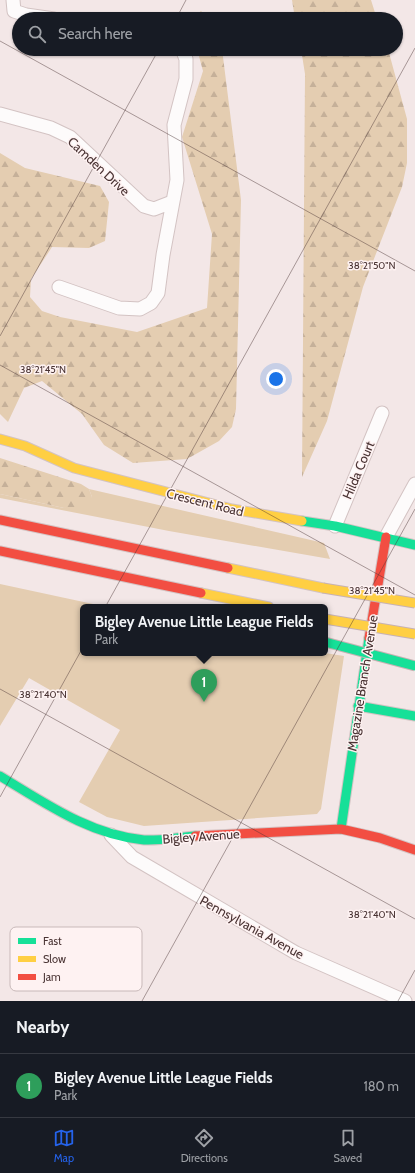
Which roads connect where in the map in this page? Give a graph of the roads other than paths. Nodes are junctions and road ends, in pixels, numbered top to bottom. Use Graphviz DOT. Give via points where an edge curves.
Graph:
graph roads {
  1 [pos="13,0"];
  2 [pos="17,12"];
  3 [pos="185,56"];
  4 [pos="0,114"];
  5 [pos="172,202"];
  6 [pos="59,287"];
  7 [pos="382,413"];
  8 [pos="0,439"];
  9 [pos="415,484"];
  10 [pos="0,520"];
  11 [pos="335,526"];
  12 [pos="386,537"];
  13 [pos="415,545"];
  14 [pos="0,551"];
  15 [pos="16,553"];
  16 [pos="158,594"];
  17 [pos="415,603"];
  18 [pos="255,604"];
  19 [pos="328,620"];
  20 [pos="415,634"];
  21 [pos="328,643"];
  22 [pos="415,666"];
  23 [pos="358,706"];
  24 [pos="415,716"];
  25 [pos="0,776"];
  26 [pos="341,829"];
  27 [pos="111,836"];
  28 [pos="415,850"];
  29 [pos="405,1001"];
  1 -- 2 [label="street" via="14,11"];
  3 -- 5 [label="street" via="186,79 174,125 176,180"];
  4 -- 5 [label="street, Camden Drive" via="51,128 70,137 144,206 154,209"];
  5 -- 6 [label="street" via="158,293 151,303 140,309 119,308"];
  7 -- 11 [label="street, Hilda Court"];
  8 -- 11 [label="main road, Crescent Road" via="24,446 74,468 232,509"];
  9 -- 12 [label="street"];
  10 -- 17 [label="main road, bridge" via="323,588"];
  11 -- 12 [label="main road, Crescent Road"];
  12 -- 13 [label="main road, Crescent Road"];
  12 -- 23 [label="main road, Magazine Branch Avenue"];
  14 -- 15 [label="main road"];
  15 -- 16 [label="main road"];
  15 -- 18 [label="main road"];
  19 -- 20 [label="main road, bridge"];
  21 -- 22 [label="main road, bridge"];
  23 -- 24 [label="main road"];
  23 -- 26 [label="main road, Magazine Branch Avenue"];
  25 -- 27 [label="main road, Bigley Avenue" via="66,816"];
  26 -- 27 [label="main road, Bigley Avenue" via="145,840"];
  26 -- 28 [label="main road, Bigley Avenue"];
  27 -- 29 [label="street, Pennsylvania Avenue" via="132,857 296,953"];
}
